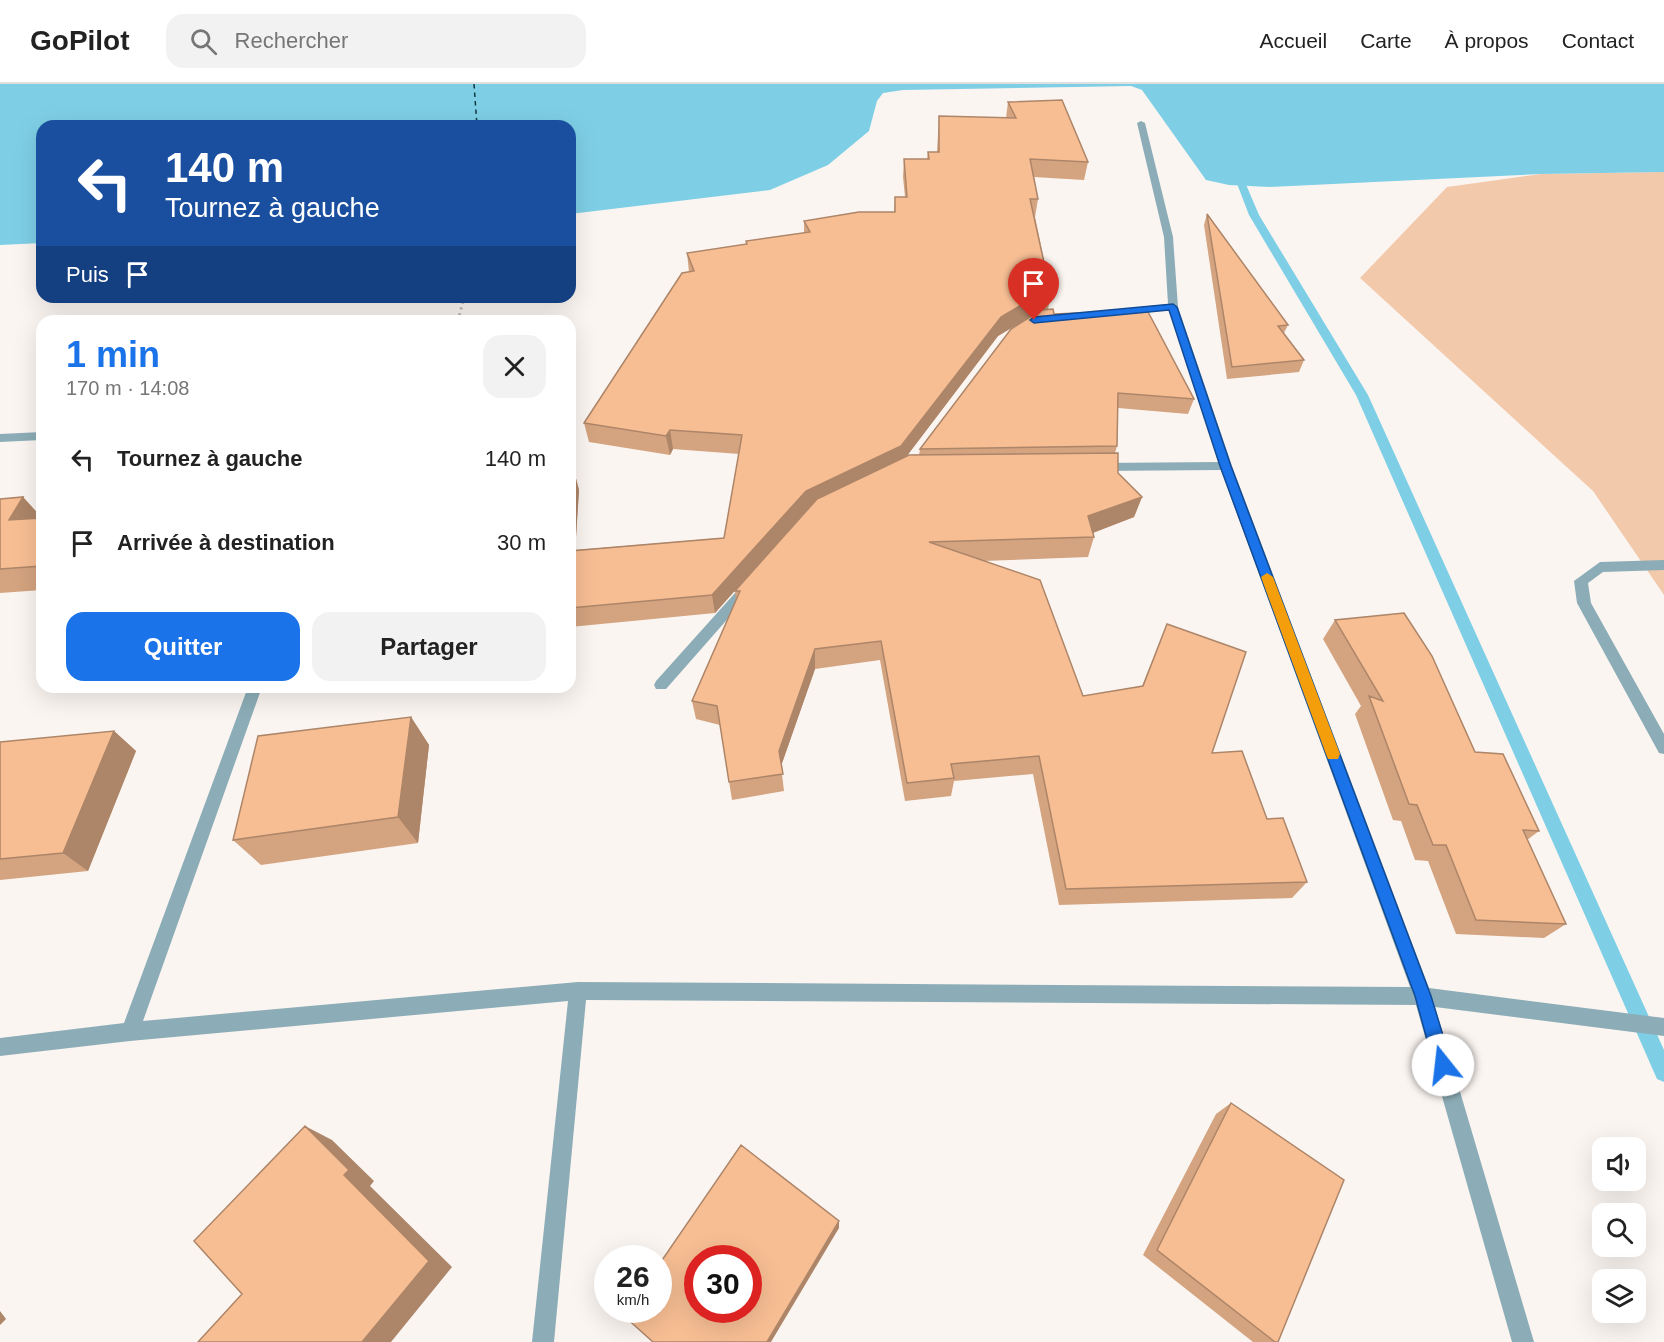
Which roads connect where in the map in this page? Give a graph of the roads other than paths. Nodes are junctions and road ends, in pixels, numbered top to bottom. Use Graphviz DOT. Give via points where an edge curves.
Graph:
graph roads {
  1 [pos="1141,123"];
  2 [pos="1173,307"];
  3 [pos="1104,314"];
  4 [pos="36,436"];
  5 [pos="0,438"];
  6 [pos="1226,466"];
  7 [pos="1083,468"];
  8 [pos="1664,565"];
  9 [pos="757,578"];
  10 [pos="661,685"];
  11 [pos="253,693"];
  12 [pos="1664,748"];
  13 [pos="578,991"];
  14 [pos="1423,996"];
  15 [pos="1664,1027"];
  16 [pos="130,1032"];
  17 [pos="0,1047"];
  18 [pos="543,1342"];
  19 [pos="1523,1342"];
  1 -- 2 [label="street" via="1169,230"];
  2 -- 3 [label="street"];
  2 -- 6 [label="street"];
  4 -- 5 [label="street"];
  6 -- 7 [label="street"];
  6 -- 14 [label="street"];
  8 -- 12 [label="street" via="1600,567 1581,581 1584,603"];
  9 -- 10 [label="street"];
  11 -- 16 [label="street"];
  13 -- 14 [label="street"];
  13 -- 16 [label="street"];
  13 -- 18 [label="street"];
  14 -- 15 [label="street"];
  14 -- 19 [label="street"];
  16 -- 17 [label="street"];
}
